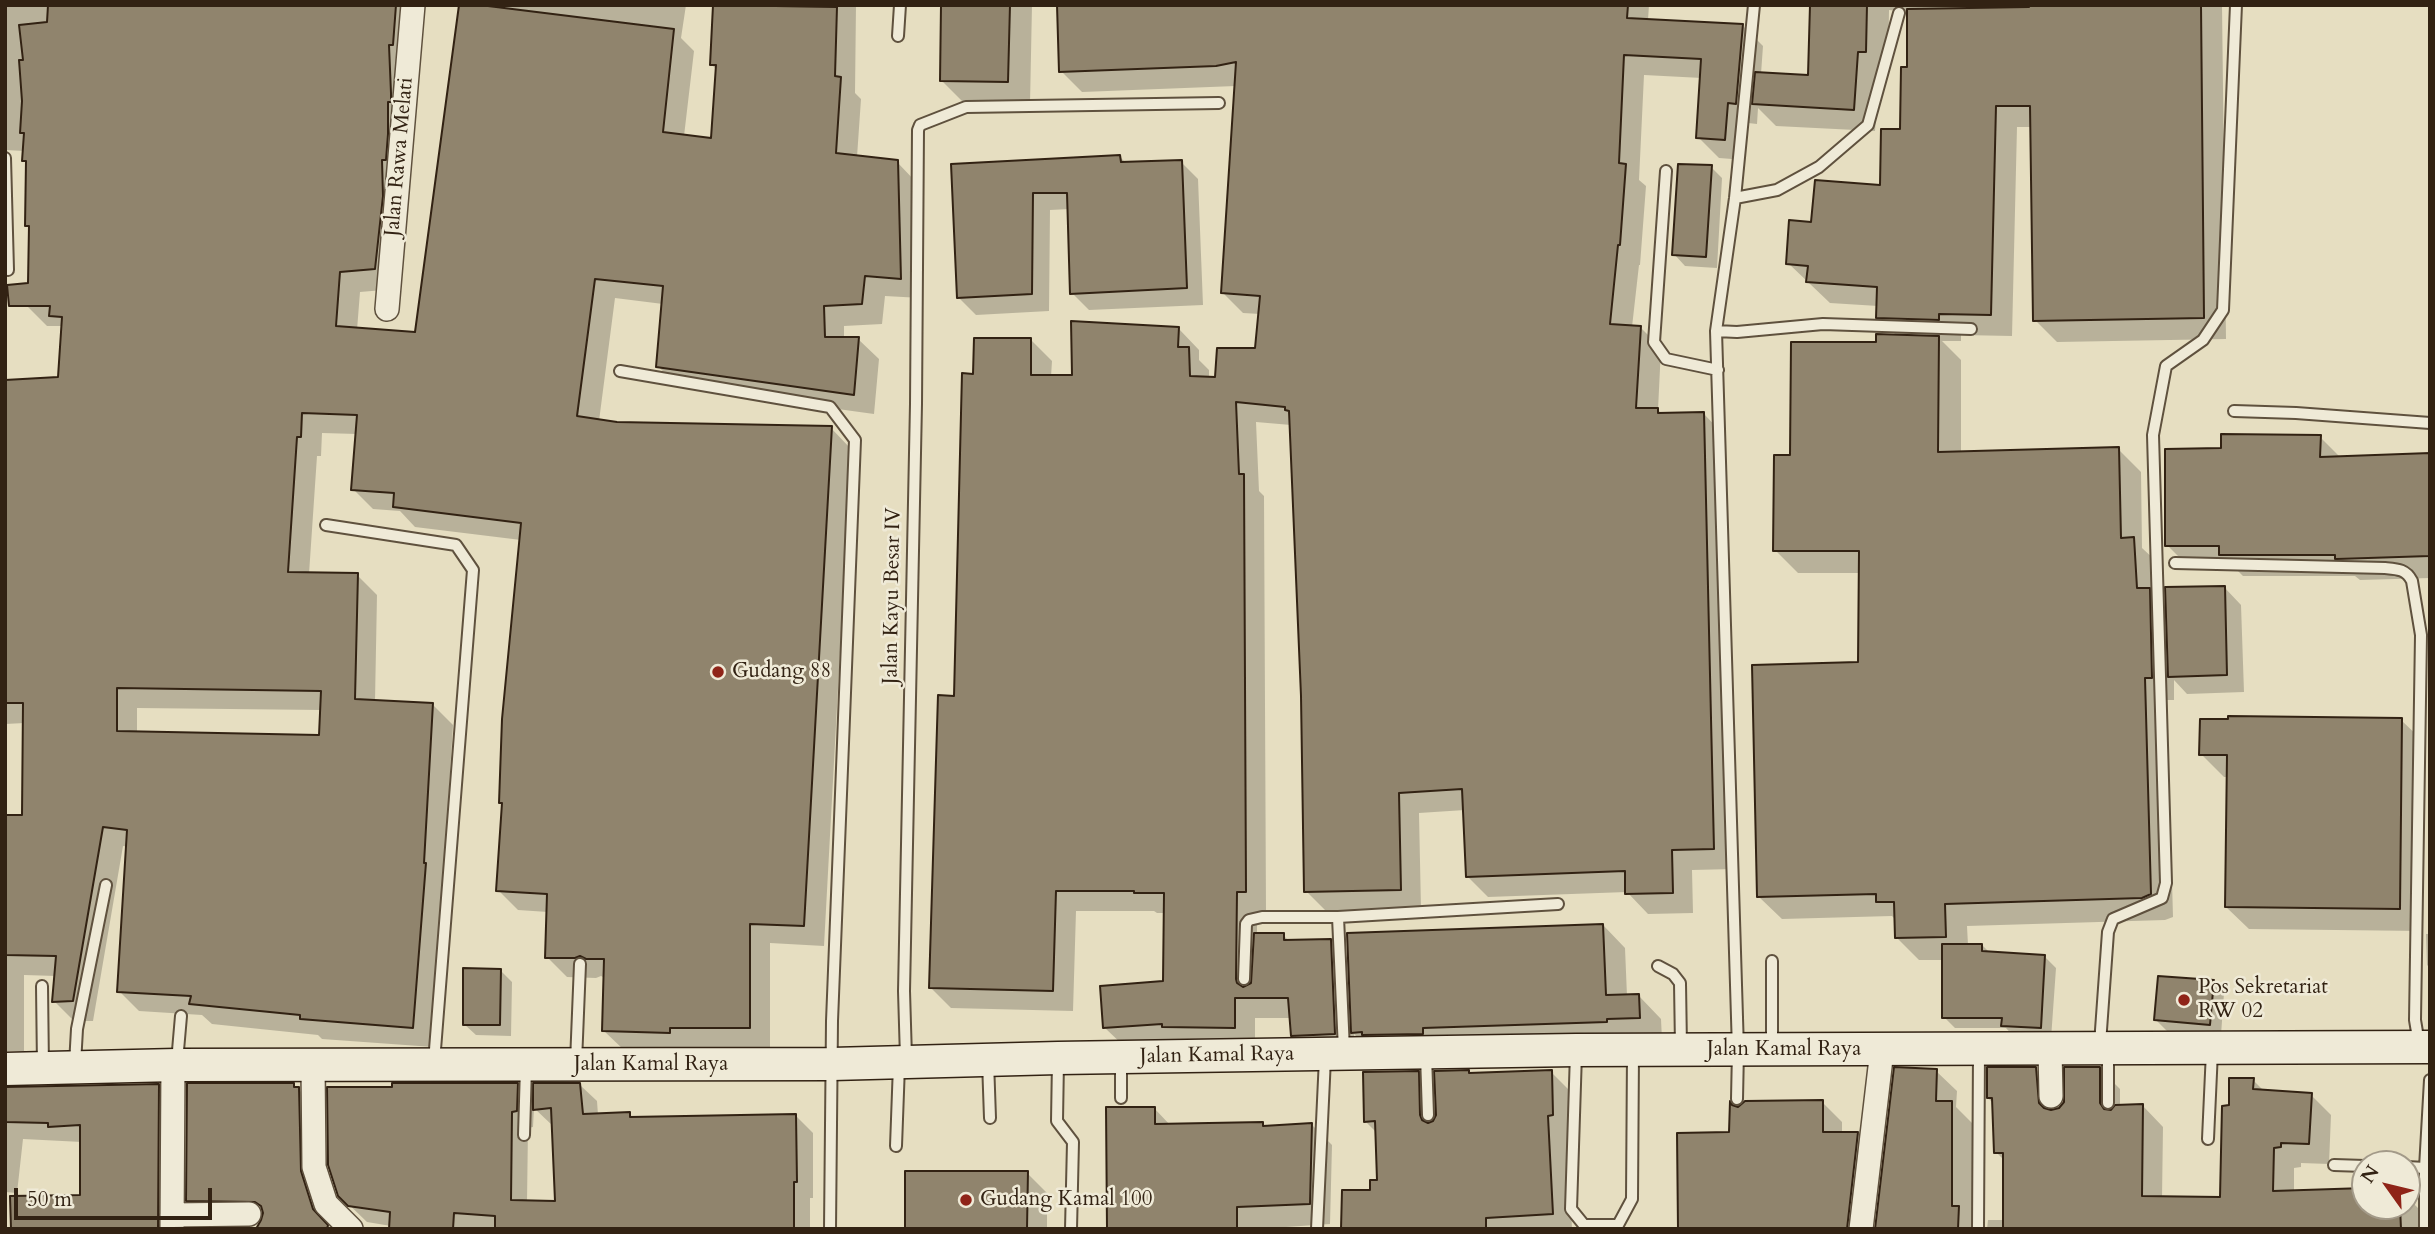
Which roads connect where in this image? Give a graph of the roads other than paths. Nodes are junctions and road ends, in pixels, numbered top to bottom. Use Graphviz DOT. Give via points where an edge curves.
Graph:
graph roads {
  1 [pos="413,5"];
  2 [pos="900,5"];
  3 [pos="1754,5"];
  4 [pos="2236,5"];
  5 [pos="1899,13"];
  6 [pos="898,36"];
  7 [pos="1219,103"];
  8 [pos="5,158"];
  9 [pos="1666,171"];
  10 [pos="1735,198"];
  11 [pos="8,270"];
  12 [pos="387,309"];
  13 [pos="1971,329"];
  14 [pos="1716,331"];
  15 [pos="1718,370"];
  16 [pos="620,371"];
  17 [pos="2234,411"];
  18 [pos="2430,423"];
  19 [pos="326,525"];
  20 [pos="2175,563"];
  21 [pos="106,885"];
  22 [pos="1558,904"];
  23 [pos="1338,917"];
  24 [pos="1772,961"];
  25 [pos="580,964"];
  26 [pos="1658,966"];
  27 [pos="1244,979"];
  28 [pos="42,985"];
  29 [pos="181,1016"];
  30 [pos="2425,1047"];
  31 [pos="2104,1048"];
  32 [pos="2212,1048"];
  33 [pos="1979,1049"];
  34 [pos="1576,1050"];
  35 [pos="1633,1050"];
  36 [pos="1681,1050"];
  37 [pos="1738,1050"];
  38 [pos="1772,1050"];
  39 [pos="1882,1050"];
  40 [pos="2050,1050"];
  41 [pos="1426,1053"];
  42 [pos="1335,1055"];
  43 [pos="1058,1058"];
  44 [pos="1121,1058"];
  45 [pos="988,1060"];
  46 [pos="903,1062"];
  47 [pos="832,1064"];
  48 [pos="174,1065"];
  49 [pos="313,1065"];
  50 [pos="434,1065"];
  51 [pos="526,1065"];
  52 [pos="576,1065"];
  53 [pos="75,1067"];
  54 [pos="43,1068"];
  55 [pos="5,1069"];
  56 [pos="2430,1080"];
  57 [pos="2051,1096"];
  58 [pos="1121,1098"];
  59 [pos="1737,1099"];
  60 [pos="2108,1103"];
  61 [pos="1428,1115"];
  62 [pos="990,1118"];
  63 [pos="524,1135"];
  64 [pos="2208,1139"];
  65 [pos="896,1146"];
  66 [pos="2334,1165"];
  67 [pos="2351,1166"];
  68 [pos="2421,1168"];
  69 [pos="2425,1168"];
  70 [pos="249,1214"];
  71 [pos="172,1222"];
  72 [pos="351,1229"];
  73 [pos="830,1229"];
  74 [pos="1071,1229"];
  75 [pos="1317,1229"];
  76 [pos="1861,1229"];
  77 [pos="1978,1229"];
  78 [pos="2425,1229"];
  1 -- 12 [label="street, Jalan Rawa Melati"];
  2 -- 6 [label="lane"];
  3 -- 10 [label="lane"];
  4 -- 31 [label="lane" via="2222,310 2203,340 2166,366 2153,436 2166,883 2161,898 2113,919 2108,932"];
  5 -- 10 [label="lane" via="1868,125 1819,167 1777,190"];
  7 -- 46 [label="lane, Jalan Kayu Besar IV" via="967,107 920,125 918,130"];
  8 -- 11 [label="lane"];
  9 -- 15 [label="lane" via="1654,342 1666,359"];
  10 -- 14 [label="lane"];
  13 -- 14 [label="lane" via="1823,324"];
  14 -- 15 [label="lane"];
  15 -- 37 [label="lane"];
  16 -- 47 [label="lane" via="830,407 855,440"];
  17 -- 18 [label="lane"];
  19 -- 50 [label="lane" via="456,545 473,570"];
  20 -- 30 [label="lane" via="2385,568 2403,570 2413,581 2421,635 2416,1020"];
  21 -- 53 [label="lane" via="77,1029"];
  22 -- 23 [label="lane"];
  23 -- 27 [label="lane" via="1248,920"];
  23 -- 42 [label="lane"];
  24 -- 38 [label="lane"];
  25 -- 52 [label="lane"];
  26 -- 36 [label="lane" via="1680,983"];
  28 -- 54 [label="lane"];
  29 -- 48 [label="lane"];
  30 -- 32 [label="main road, Jalan Kamal Raya"];
  31 -- 32 [label="main road, Jalan Kamal Raya"];
  31 -- 40 [label="main road, Jalan Kamal Raya"];
  31 -- 60 [label="lane"];
  32 -- 64 [label="lane"];
  33 -- 39 [label="main road, Jalan Kamal Raya"];
  33 -- 40 [label="main road, Jalan Kamal Raya"];
  33 -- 77 [label="lane"];
  34 -- 35 [label="main road, Jalan Kamal Raya"];
  34 -- 35 [label="lane" via="1571,1209 1584,1225 1618,1225 1632,1199"];
  34 -- 41 [label="main road, Jalan Kamal Raya"];
  35 -- 36 [label="main road, Jalan Kamal Raya"];
  36 -- 37 [label="main road, Jalan Kamal Raya"];
  37 -- 38 [label="main road, Jalan Kamal Raya"];
  37 -- 59 [label="lane"];
  38 -- 39 [label="main road, Jalan Kamal Raya"];
  39 -- 76 [label="street"];
  40 -- 57 [label="street"];
  41 -- 42 [label="main road, Jalan Kamal Raya"];
  41 -- 61 [label="lane"];
  42 -- 44 [label="main road, Jalan Kamal Raya"];
  42 -- 75 [label="lane"];
  43 -- 44 [label="main road, Jalan Kamal Raya"];
  43 -- 45 [label="main road, Jalan Kamal Raya"];
  43 -- 74 [label="lane" via="1057,1121 1073,1142"];
  44 -- 58 [label="lane"];
  45 -- 46 [label="main road, Jalan Kamal Raya"];
  45 -- 62 [label="lane"];
  46 -- 47 [label="main road, Jalan Kamal Raya"];
  46 -- 65 [label="lane, Jalan Kayu Besar IV"];
  47 -- 52 [label="main road, Jalan Kamal Raya"];
  47 -- 73 [label="lane"];
  48 -- 49 [label="main road, Jalan Kamal Raya"];
  48 -- 53 [label="main road, Jalan Kamal Raya"];
  48 -- 71 [label="street"];
  49 -- 50 [label="main road, Jalan Kamal Raya"];
  49 -- 72 [label="street" via="314,1167 326,1204"];
  50 -- 51 [label="main road, Jalan Kamal Raya"];
  51 -- 52 [label="main road, Jalan Kamal Raya"];
  51 -- 63 [label="lane"];
  53 -- 54 [label="main road, Jalan Kamal Raya"];
  54 -- 55 [label="main road, Jalan Kamal Raya"];
  56 -- 69 [label="lane"];
  66 -- 67 [label="lane"];
  68 -- 69 [label="lane"];
  69 -- 78 [label="lane"];
  70 -- 71 [label="street"];
}
